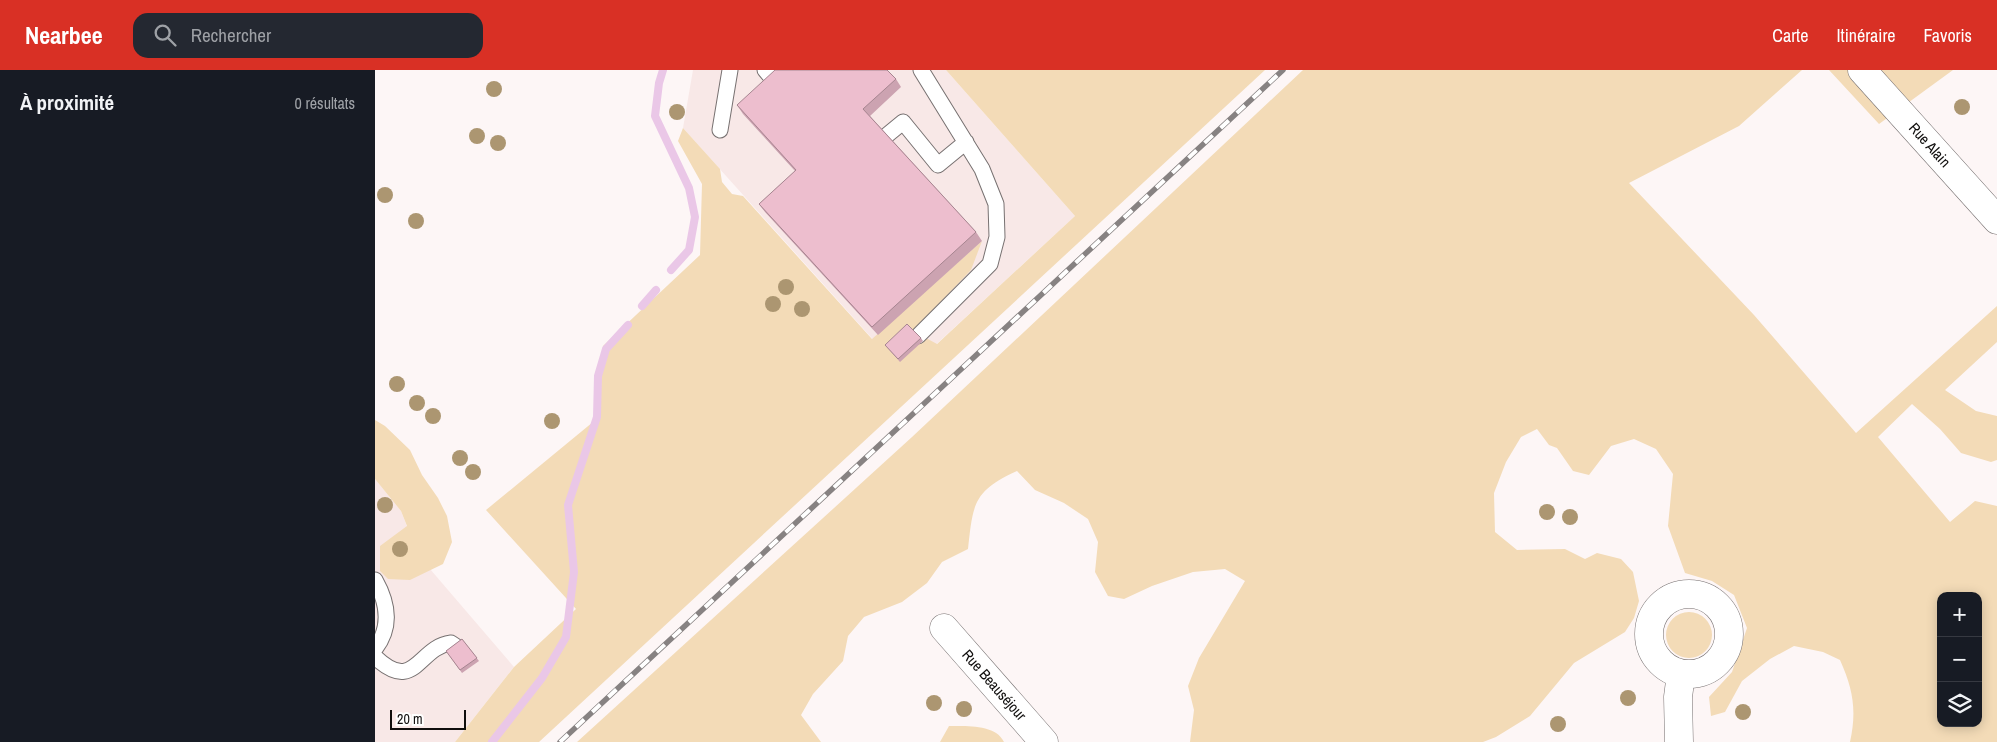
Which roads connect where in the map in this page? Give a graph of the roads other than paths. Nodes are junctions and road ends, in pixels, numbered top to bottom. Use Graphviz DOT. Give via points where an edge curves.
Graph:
graph roads {
  1 [pos="730,70"];
  2 [pos="765,70"];
  3 [pos="921,70"];
  4 [pos="1862,70"];
  5 [pos="776,82"];
  6 [pos="720,130"];
  7 [pos="886,136"];
  8 [pos="966,142"];
  9 [pos="1997,220"];
  10 [pos="918,336"];
  11 [pos="375,580"];
  12 [pos="944,628"];
  13 [pos="457,647"];
  14 [pos="375,648"];
  15 [pos="375,657"];
  16 [pos="1681,674"];
  17 [pos="1044,742"];
  18 [pos="1679,742"];
  1 -- 6 [label="lane"];
  2 -- 5 [label="lane"];
  3 -- 8 [label="lane"];
  4 -- 9 [label="street, Rue Alain"];
  7 -- 8 [label="lane" via="903,122 938,165"];
  8 -- 10 [label="lane" via="982,169 996,204 994,254 989,264"];
  11 -- 14 [label="lane" via="387,610 387,626"];
  12 -- 17 [label="street, Rue Beauséjour"];
  13 -- 15 [label="lane" via="451,643 443,644 420,664 402,672 384,666"];
  16 -- 18 [label="street"];
}
